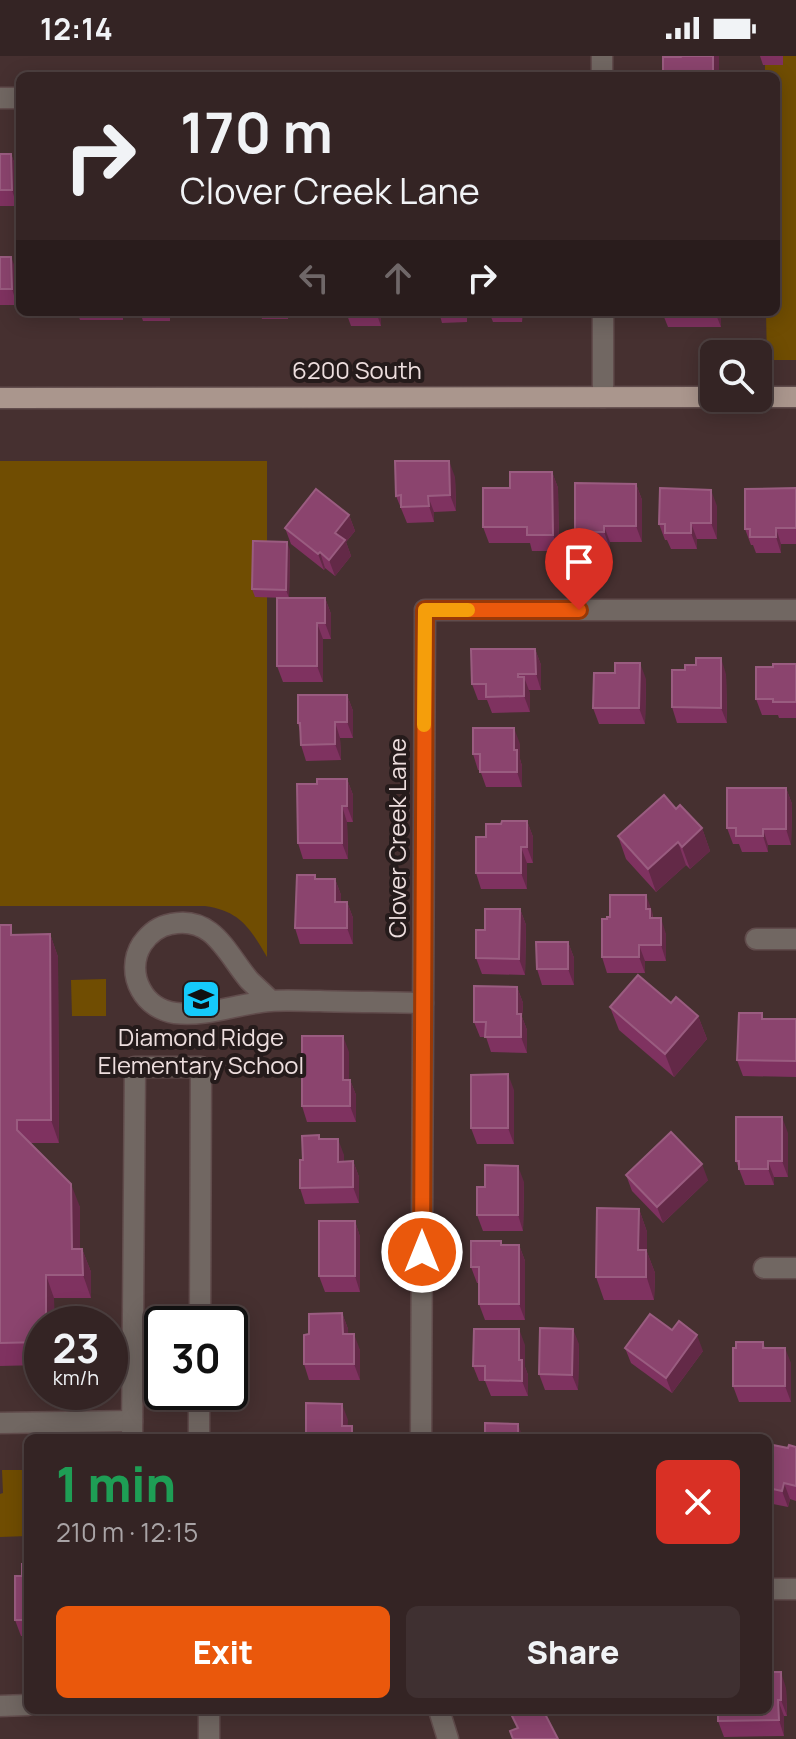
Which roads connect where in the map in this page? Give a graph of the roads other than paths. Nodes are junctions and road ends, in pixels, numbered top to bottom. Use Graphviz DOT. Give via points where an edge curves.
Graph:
graph roads {
  1 [pos="603,316"];
  2 [pos="603,397"];
  3 [pos="700,397"];
  4 [pos="772,397"];
  5 [pos="796,397"];
  6 [pos="0,398"];
  7 [pos="796,610"];
  8 [pos="756,939"];
  9 [pos="796,939"];
  10 [pos="271,1001"];
  11 [pos="423,1003"];
  12 [pos="764,1268"];
  13 [pos="796,1268"];
  14 [pos="200,1306"];
  15 [pos="199,1410"];
  16 [pos="0,1423"];
  17 [pos="132,1430"];
  18 [pos="199,1434"];
  19 [pos="421,1434"];
  20 [pos="772,1589"];
  21 [pos="796,1589"];
  22 [pos="24,1705"];
  23 [pos="0,1706"];
  24 [pos="209,1714"];
  25 [pos="440,1714"];
  26 [pos="209,1739"];
  27 [pos="448,1739"];
  1 -- 2 [label="street"];
  2 -- 3 [label="main road, 6200 South"];
  2 -- 6 [label="main road, 6200 South"];
  4 -- 5 [label="main road"];
  7 -- 11 [label="street, Clover Creek Lane" via="425,610"];
  8 -- 9 [label="street"];
  10 -- 10 [label="street" via="227,947 199,926 164,925 139,950 138,984 161,1010 212,1013"];
  10 -- 11 [label="street"];
  11 -- 19 [label="street, Clover Creek Lane"];
  12 -- 13 [label="street"];
  14 -- 17 [label="street" via="201,1067 135,1067"];
  15 -- 18 [label="street"];
  16 -- 17 [label="street"];
  20 -- 21 [label="street"];
  22 -- 23 [label="street"];
  24 -- 26 [label="street"];
  25 -- 27 [label="street"];
}
